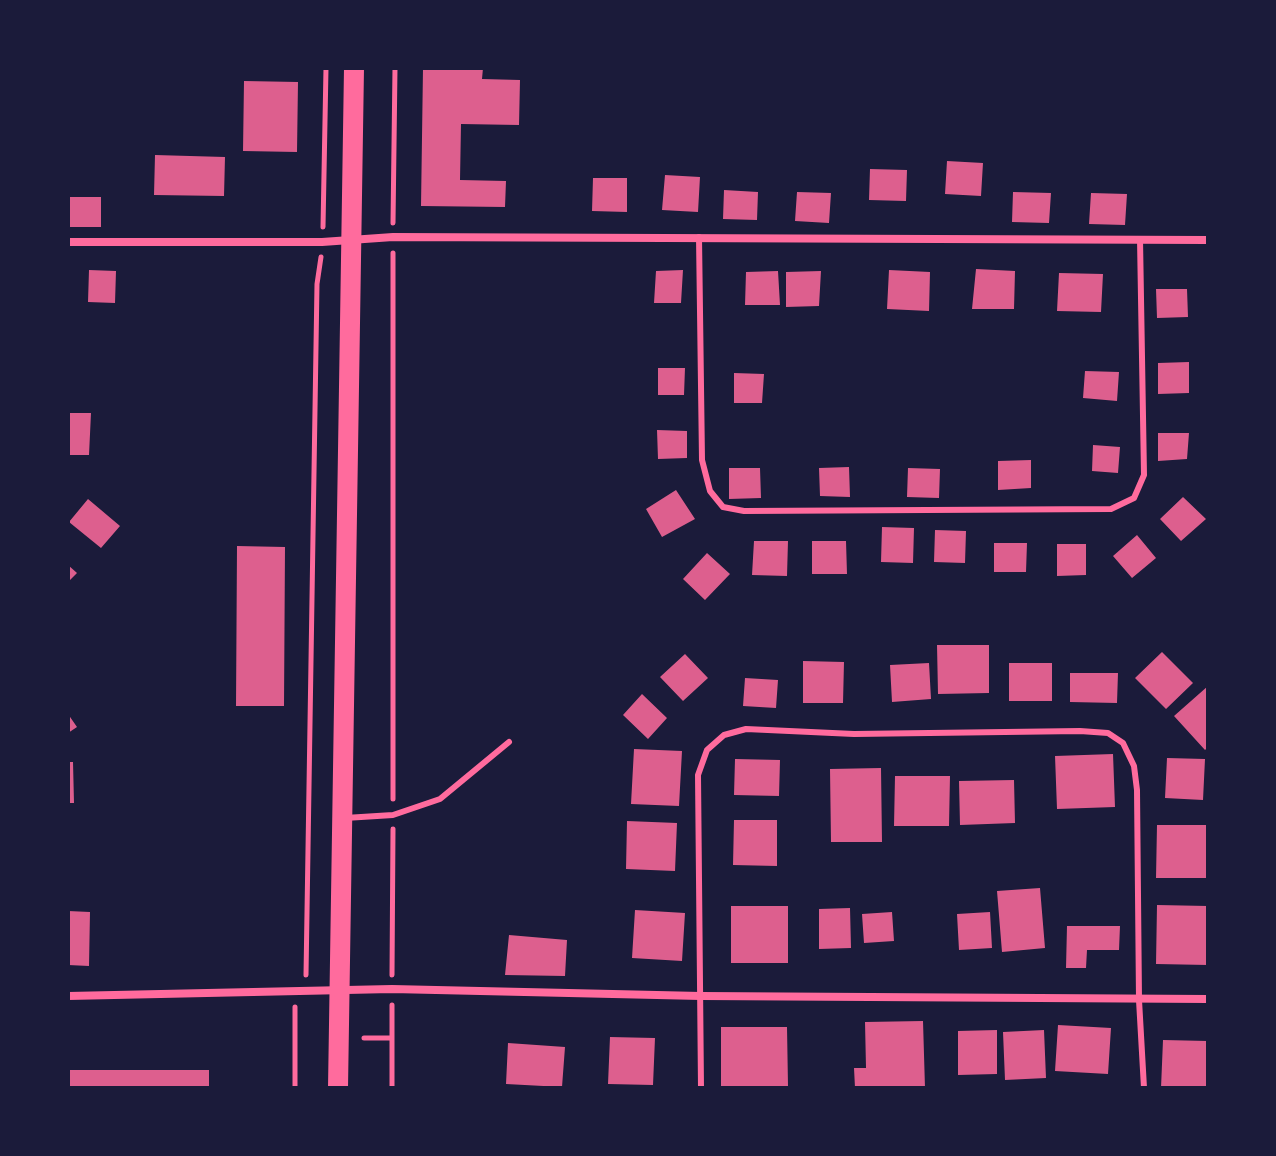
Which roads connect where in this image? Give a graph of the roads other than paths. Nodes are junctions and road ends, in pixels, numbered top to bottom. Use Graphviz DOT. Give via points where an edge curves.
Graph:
graph roads {
  1 [pos="354,68"];
  2 [pos="699,237"];
  3 [pos="1140,239"];
  4 [pos="351,240"];
  5 [pos="1208,240"];
  6 [pos="68,242"];
  7 [pos="509,742"];
  8 [pos="341,818"];
  9 [pos="338,990"];
  10 [pos="68,996"];
  11 [pos="701,996"];
  12 [pos="1208,999"];
  13 [pos="1139,1000"];
  14 [pos="338,1088"];
  15 [pos="701,1088"];
  16 [pos="1144,1088"];
  1 -- 4 [label="main road"];
  2 -- 3 [label="street"];
  2 -- 3 [label="lane" via="702,460 710,491 723,507 744,511 1111,509 1134,498 1144,475"];
  2 -- 4 [label="street"];
  3 -- 5 [label="street"];
  4 -- 6 [label="street"];
  4 -- 8 [label="main road"];
  7 -- 8 [label="lane" via="440,799 393,815"];
  8 -- 9 [label="main road"];
  9 -- 10 [label="street"];
  9 -- 11 [label="street"];
  9 -- 14 [label="main road"];
  11 -- 13 [label="street"];
  11 -- 13 [label="lane" via="698,775 707,750 724,735 746,729 854,734 1080,731 1108,733 1123,743 1134,766"];
  11 -- 15 [label="lane"];
  12 -- 13 [label="street"];
  13 -- 16 [label="lane"];
}
